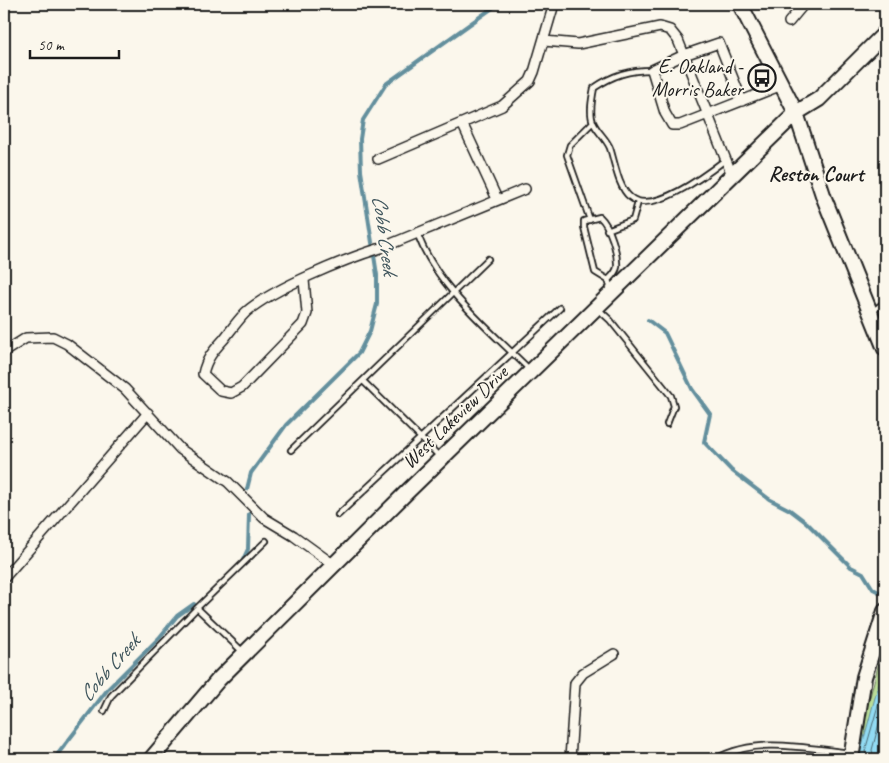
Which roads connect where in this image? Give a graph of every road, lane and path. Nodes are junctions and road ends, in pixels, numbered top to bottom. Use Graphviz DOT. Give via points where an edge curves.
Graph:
graph roads {
  1 [pos="554,4"];
  2 [pos="740,4"];
  3 [pos="804,4"];
  4 [pos="789,22"];
  5 [pos="885,33"];
  6 [pos="544,41"];
  7 [pos="684,55"];
  8 [pos="652,70"];
  9 [pos="782,85"];
  10 [pos="742,101"];
  11 [pos="796,113"];
  12 [pos="707,114"];
  13 [pos="593,122"];
  14 [pos="462,123"];
  15 [pos="378,159"];
  16 [pos="725,160"];
  17 [pos="732,175"];
  18 [pos="525,188"];
  19 [pos="497,199"];
  20 [pos="638,202"];
  21 [pos="590,220"];
  22 [pos="608,230"];
  23 [pos="417,233"];
  24 [pos="885,247"];
  25 [pos="885,251"];
  26 [pos="488,259"];
  27 [pos="304,280"];
  28 [pos="610,286"];
  29 [pos="453,293"];
  30 [pos="885,302"];
  31 [pos="596,307"];
  32 [pos="560,308"];
  33 [pos="870,312"];
  34 [pos="885,350"];
  35 [pos="4,352"];
  36 [pos="513,353"];
  37 [pos="531,371"];
  38 [pos="363,380"];
  39 [pos="148,413"];
  40 [pos="667,424"];
  41 [pos="422,438"];
  42 [pos="291,450"];
  43 [pos="442,458"];
  44 [pos="338,515"];
  45 [pos="266,541"];
  46 [pos="334,565"];
  47 [pos="4,578"];
  48 [pos="197,608"];
  49 [pos="885,611"];
  50 [pos="245,654"];
  51 [pos="614,654"];
  52 [pos="104,711"];
  53 [pos="851,756"];
  54 [pos="152,759"];
  55 [pos="570,759"];
  56 [pos="716,759"];
  1 -- 6 [label="street"];
  2 -- 9 [label="street"];
  3 -- 4 [label="street"];
  5 -- 11 [label="street, West Lakeview Drive" via="820,98"];
  6 -- 7 [label="street" via="578,44 660,27 670,30"];
  6 -- 14 [label="street" via="530,81 502,106"];
  7 -- 8 [label="street"];
  7 -- 10 [label="street" via="719,43"];
  7 -- 12 [label="street"];
  8 -- 12 [label="street" via="672,125"];
  8 -- 13 [label="lane" via="625,72 594,88"];
  9 -- 10 [label="street"];
  9 -- 11 [label="street"];
  10 -- 12 [label="street"];
  11 -- 17 [label="street, West Lakeview Drive"];
  11 -- 33 [label="street" via="824,198"];
  12 -- 16 [label="street"];
  13 -- 20 [label="lane" via="609,146 623,187"];
  13 -- 21 [label="lane" via="570,145 567,155"];
  14 -- 15 [label="street"];
  14 -- 19 [label="street"];
  16 -- 17 [label="street"];
  16 -- 20 [label="lane" via="698,182 650,202"];
  17 -- 28 [label="street, West Lakeview Drive"];
  18 -- 19 [label="street"];
  19 -- 23 [label="street"];
  20 -- 22 [label="lane" via="632,220"];
  21 -- 22 [label="lane" via="600,217"];
  21 -- 28 [label="lane" via="584,221 584,227 595,272"];
  22 -- 28 [label="lane" via="617,266"];
  23 -- 27 [label="street" via="359,254"];
  23 -- 29 [label="lane" via="425,254"];
  24 -- 25 [label="lane"];
  26 -- 29 [label="lane"];
  27 -- 27 [label="street" via="270,296 246,313 211,353 203,374 221,391 231,393 242,387 304,324 307,313"];
  28 -- 31 [label="street, West Lakeview Drive"];
  29 -- 36 [label="lane"];
  29 -- 38 [label="lane"];
  30 -- 33 [label="lane"];
  31 -- 37 [label="street, West Lakeview Drive"];
  31 -- 40 [label="lane" via="671,396 674,406"];
  32 -- 36 [label="lane"];
  33 -- 34 [label="street"];
  35 -- 39 [label="street" via="26,338 53,337 67,344 125,389"];
  36 -- 37 [label="lane"];
  36 -- 41 [label="lane"];
  37 -- 43 [label="street, West Lakeview Drive"];
  38 -- 41 [label="lane"];
  38 -- 42 [label="lane"];
  39 -- 46 [label="street" via="180,449 228,482 264,518"];
  39 -- 47 [label="street"];
  41 -- 43 [label="lane"];
  41 -- 44 [label="lane"];
  43 -- 46 [label="street, West Lakeview Drive"];
  45 -- 48 [label="lane"];
  46 -- 50 [label="street, West Lakeview Drive"];
  48 -- 50 [label="lane"];
  48 -- 52 [label="lane" via="111,696"];
  49 -- 53 [label="street" via="864,677"];
  50 -- 54 [label="street, West Lakeview Drive" via="219,679"];
  51 -- 55 [label="street" via="583,673 575,683"];
  53 -- 56 [label="lane" via="773,744 730,752"];
}
